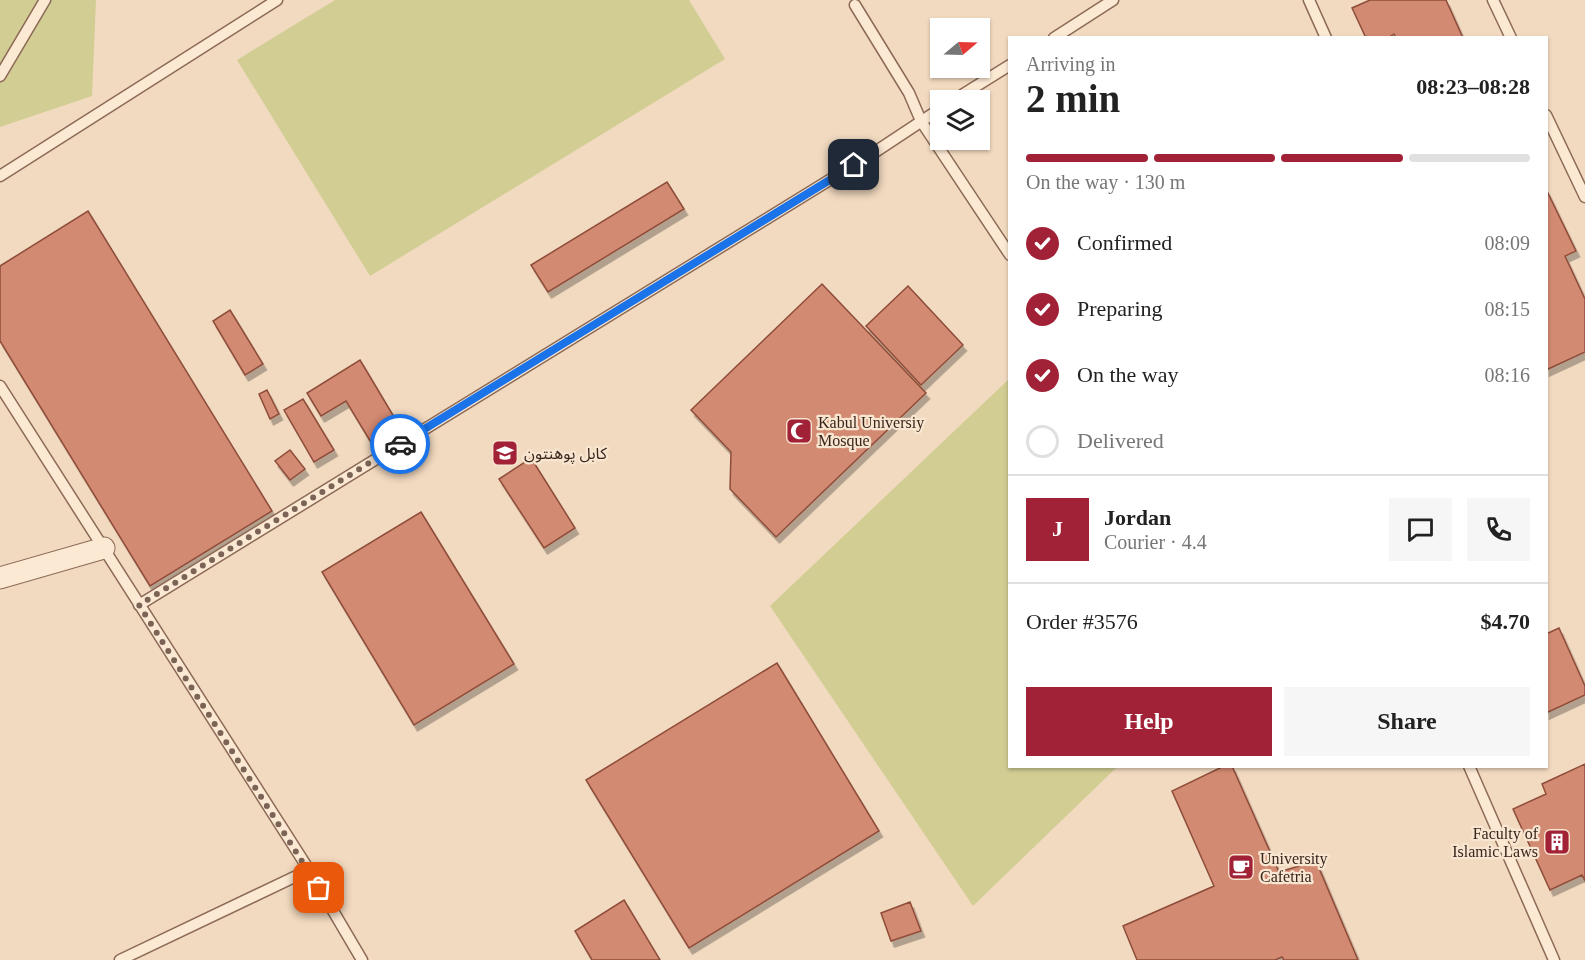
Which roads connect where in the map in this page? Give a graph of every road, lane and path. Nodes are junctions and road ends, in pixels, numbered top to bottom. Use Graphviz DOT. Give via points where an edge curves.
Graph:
graph roads {
  1 [pos="45,0"];
  2 [pos="277,0"];
  3 [pos="1113,0"];
  4 [pos="1309,0"];
  5 [pos="1493,0"];
  6 [pos="855,5"];
  7 [pos="1057,36"];
  8 [pos="1325,36"];
  9 [pos="1510,36"];
  10 [pos="1008,66"];
  11 [pos="0,76"];
  12 [pos="970,90"];
  13 [pos="930,115"];
  14 [pos="1548,119"];
  15 [pos="921,121"];
  16 [pos="0,176"];
  17 [pos="1585,197"];
  18 [pos="1008,252"];
  19 [pos="0,386"];
  20 [pos="104,548"];
  21 [pos="0,578"];
  22 [pos="139,605"];
  23 [pos="1469,768"];
  24 [pos="309,870"];
  25 [pos="120,960"];
  26 [pos="362,960"];
  27 [pos="1554,960"];
  1 -- 11 [label="lane"];
  2 -- 16 [label="lane"];
  3 -- 7 [label="lane"];
  4 -- 8 [label="lane"];
  5 -- 9 [label="lane"];
  6 -- 15 [label="lane" via="909,93"];
  10 -- 12 [label="lane"];
  13 -- 15 [label="lane"];
  14 -- 17 [label="lane"];
  15 -- 18 [label="lane"];
  15 -- 22 [label="lane"];
  19 -- 20 [label="lane"];
  20 -- 21 [label="street"];
  20 -- 22 [label="lane"];
  22 -- 24 [label="lane"];
  23 -- 27 [label="lane"];
  24 -- 25 [label="lane"];
  24 -- 26 [label="lane"];
}
